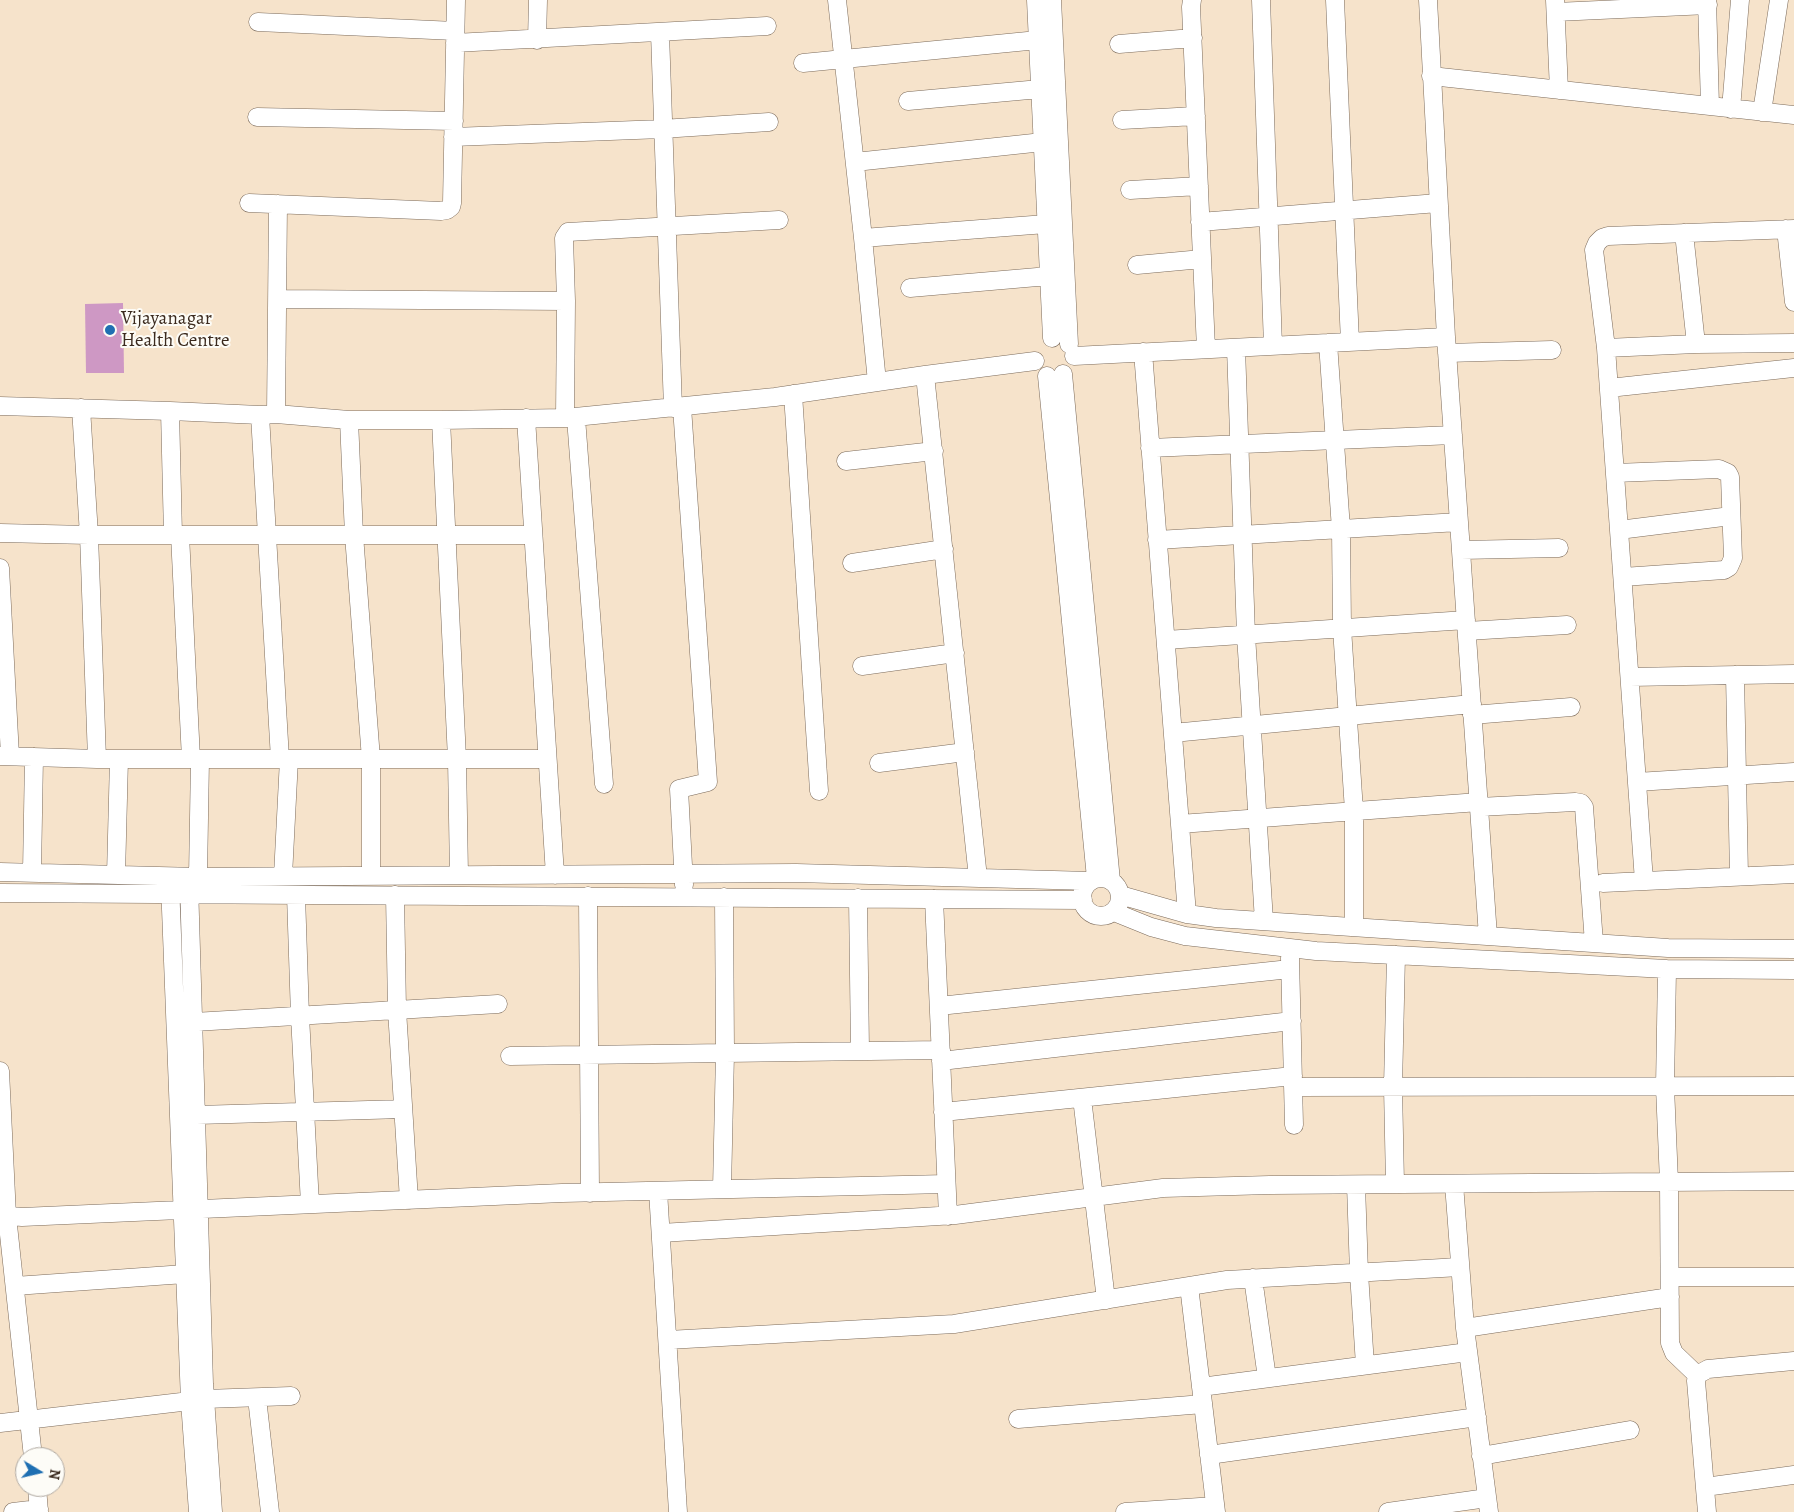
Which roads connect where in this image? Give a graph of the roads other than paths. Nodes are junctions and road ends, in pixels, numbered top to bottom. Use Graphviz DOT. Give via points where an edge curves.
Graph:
graph roads {
  1 [pos="456,0"];
  2 [pos="538,0"];
  3 [pos="837,0"];
  4 [pos="1036,0"];
  5 [pos="1052,0"];
  6 [pos="1192,0"];
  7 [pos="1261,0"];
  8 [pos="1334,0"];
  9 [pos="1428,0"];
  10 [pos="1740,0"];
  11 [pos="1779,0"];
  12 [pos="1708,2"];
  13 [pos="1556,6"];
  14 [pos="258,22"];
  15 [pos="766,26"];
  16 [pos="660,33"];
  17 [pos="455,37"];
  18 [pos="1192,38"];
  19 [pos="537,40"];
  20 [pos="1038,40"];
  21 [pos="1118,44"];
  22 [pos="844,59"];
  23 [pos="804,63"];
  24 [pos="1431,76"];
  25 [pos="1040,89"];
  26 [pos="1560,90"];
  27 [pos="908,101"];
  28 [pos="1710,106"];
  29 [pos="1731,109"];
  30 [pos="1762,112"];
  31 [pos="1196,116"];
  32 [pos="1794,116"];
  33 [pos="257,117"];
  34 [pos="1122,120"];
  35 [pos="769,122"];
  36 [pos="454,129"];
  37 [pos="662,130"];
  38 [pos="1043,142"];
  39 [pos="856,162"];
  40 [pos="1199,186"];
  41 [pos="1130,190"];
  42 [pos="249,203"];
  43 [pos="1438,203"];
  44 [pos="278,204"];
  45 [pos="1344,210"];
  46 [pos="1268,216"];
  47 [pos="778,220"];
  48 [pos="1200,222"];
  49 [pos="1046,224"];
  50 [pos="666,226"];
  51 [pos="1790,229"];
  52 [pos="1684,233"];
  53 [pos="864,238"];
  54 [pos="1202,258"];
  55 [pos="1137,265"];
  56 [pos="1049,276"];
  57 [pos="910,288"];
  58 [pos="278,299"];
  59 [pos="566,301"];
  60 [pos="1794,302"];
  61 [pos="1052,338"];
  62 [pos="1350,342"];
  63 [pos="1328,343"];
  64 [pos="1794,343"];
  65 [pos="1696,344"];
  66 [pos="1447,345"];
  67 [pos="1274,346"];
  68 [pos="1236,348"];
  69 [pos="1606,348"];
  70 [pos="1206,349"];
  71 [pos="1072,350"];
  72 [pos="1552,350"];
  73 [pos="1142,352"];
  74 [pos="1035,361"];
  75 [pos="1794,368"];
  76 [pos="925,375"];
  77 [pos="1055,375"];
  78 [pos="877,382"];
  79 [pos="1609,388"];
  80 [pos="793,394"];
  81 [pos="0,406"];
  82 [pos="81,408"];
  83 [pos="677,408"];
  84 [pos="170,411"];
  85 [pos="268,414"];
  86 [pos="526,418"];
  87 [pos="570,418"];
  88 [pos="348,420"];
  89 [pos="441,420"];
  90 [pos="1453,435"];
  91 [pos="1335,440"];
  92 [pos="1238,444"];
  93 [pos="1150,448"];
  94 [pos="934,451"];
  95 [pos="846,461"];
  96 [pos="1616,473"];
  97 [pos="1731,516"];
  98 [pos="1459,522"];
  99 [pos="1341,529"];
  100 [pos="1619,530"];
  101 [pos="0,533"];
  102 [pos="89,535"];
  103 [pos="176,535"];
  104 [pos="266,535"];
  105 [pos="354,535"];
  106 [pos="446,535"];
  107 [pos="533,535"];
  108 [pos="1243,535"];
  109 [pos="1157,540"];
  110 [pos="1559,548"];
  111 [pos="944,549"];
  112 [pos="1461,550"];
  113 [pos="852,563"];
  114 [pos="0,568"];
  115 [pos="1623,577"];
  116 [pos="1,615"];
  117 [pos="1567,624"];
  118 [pos="1466,626"];
  119 [pos="1342,628"];
  120 [pos="1246,635"];
  121 [pos="1166,640"];
  122 [pos="955,652"];
  123 [pos="862,666"];
  124 [pos="1794,674"];
  125 [pos="1735,675"];
  126 [pos="1630,677"];
  127 [pos="3,698"];
  128 [pos="1571,707"];
  129 [pos="1472,709"];
  130 [pos="1347,716"];
  131 [pos="1251,725"];
  132 [pos="1173,733"];
  133 [pos="965,752"];
  134 [pos="5,756"];
  135 [pos="34,757"];
  136 [pos="97,759"];
  137 [pos="119,759"];
  138 [pos="196,759"];
  139 [pos="284,759"];
  140 [pos="371,759"];
  141 [pos="458,759"];
  142 [pos="548,759"];
  143 [pos="879,763"];
  144 [pos="1794,772"];
  145 [pos="1736,776"];
  146 [pos="1637,782"];
  147 [pos="604,784"];
  148 [pos="820,791"];
  149 [pos="1479,805"];
  150 [pos="1354,811"];
  151 [pos="1257,818"];
  152 [pos="1180,824"];
  153 [pos="0,872"];
  154 [pos="32,872"];
  155 [pos="682,874"];
  156 [pos="1794,874"];
  157 [pos="116,875"];
  158 [pos="459,875"];
  159 [pos="555,875"];
  160 [pos="170,876"];
  161 [pos="193,876"];
  162 [pos="283,876"];
  163 [pos="371,876"];
  164 [pos="1739,876"];
  165 [pos="978,878"];
  166 [pos="1644,880"];
  167 [pos="1604,883"];
  168 [pos="1104,884"];
  169 [pos="0,893"];
  170 [pos="170,895"];
  171 [pos="190,895"];
  172 [pos="296,895"];
  173 [pos="395,895"];
  174 [pos="588,896"];
  175 [pos="685,897"];
  176 [pos="724,897"];
  177 [pos="858,898"];
  178 [pos="934,899"];
  179 [pos="1083,900"];
  180 [pos="1114,912"];
  181 [pos="1187,914"];
  182 [pos="1264,921"];
  183 [pos="1354,927"];
  184 [pos="1488,936"];
  185 [pos="1594,943"];
  186 [pos="1290,948"];
  187 [pos="1794,949"];
  188 [pos="1396,955"];
  189 [pos="1290,969"];
  190 [pos="1668,969"];
  191 [pos="1794,970"];
  192 [pos="498,1004"];
  193 [pos="939,1006"];
  194 [pos="398,1010"];
  195 [pos="300,1016"];
  196 [pos="1292,1021"];
  197 [pos="194,1022"];
  198 [pos="860,1051"];
  199 [pos="724,1053"];
  200 [pos="588,1055"];
  201 [pos="941,1055"];
  202 [pos="510,1056"];
  203 [pos="0,1071"];
  204 [pos="1293,1082"];
  205 [pos="1794,1086"];
  206 [pos="1393,1087"];
  207 [pos="1665,1087"];
  208 [pos="1082,1098"];
  209 [pos="403,1109"];
  210 [pos="305,1111"];
  211 [pos="943,1112"];
  212 [pos="197,1115"];
  213 [pos="1294,1124"];
  214 [pos="1794,1181"];
  215 [pos="1669,1182"];
  216 [pos="946,1184"];
  217 [pos="1395,1184"];
  218 [pos="1454,1184"];
  219 [pos="1356,1185"];
  220 [pos="722,1189"];
  221 [pos="658,1191"];
  222 [pos="590,1193"];
  223 [pos="1093,1198"];
  224 [pos="409,1200"];
  225 [pos="310,1204"];
  226 [pos="191,1210"];
  227 [pos="4,1216"];
  228 [pos="948,1216"];
  229 [pos="661,1233"];
  230 [pos="1460,1268"];
  231 [pos="1359,1273"];
  232 [pos="185,1274"];
  233 [pos="1670,1276"];
  234 [pos="1794,1277"];
  235 [pos="1253,1278"];
  236 [pos="15,1286"];
  237 [pos="1189,1286"];
  238 [pos="1670,1297"];
  239 [pos="1106,1300"];
  240 [pos="1465,1328"];
  241 [pos="668,1340"];
  242 [pos="1468,1352"];
  243 [pos="1794,1361"];
  244 [pos="1365,1365"];
  245 [pos="1697,1375"];
  246 [pos="1267,1378"];
  247 [pos="291,1396"];
  248 [pos="1202,1396"];
  249 [pos="257,1398"];
  250 [pos="198,1400"];
  251 [pos="1477,1417"];
  252 [pos="1018,1419"];
  253 [pos="30,1421"];
  254 [pos="0,1423"];
  255 [pos="1630,1430"];
  256 [pos="32,1447"];
  257 [pos="1210,1455"];
  258 [pos="1481,1456"];
  259 [pos="1794,1475"];
  260 [pos="1705,1486"];
  261 [pos="38,1497"];
  262 [pos="1488,1505"];
  263 [pos="1216,1509"];
  264 [pos="39,1511"];
  265 [pos="13,1512"];
  266 [pos="198,1512"];
  267 [pos="214,1512"];
  268 [pos="270,1512"];
  269 [pos="678,1512"];
  270 [pos="1125,1512"];
  271 [pos="1388,1512"];
  272 [pos="1707,1512"];
  1 -- 17 [label="street"];
  2 -- 19 [label="street"];
  3 -- 22 [label="street"];
  4 -- 20 [label="street"];
  5 -- 71 [label="street"];
  6 -- 18 [label="street"];
  7 -- 46 [label="street"];
  8 -- 45 [label="street"];
  9 -- 24 [label="street"];
  10 -- 29 [label="street"];
  11 -- 30 [label="street"];
  12 -- 13 [label="street"];
  12 -- 28 [label="street"];
  13 -- 26 [label="street"];
  14 -- 17 [label="street"];
  15 -- 16 [label="street"];
  16 -- 19 [label="street"];
  16 -- 37 [label="street"];
  17 -- 19 [label="street"];
  17 -- 36 [label="street"];
  18 -- 21 [label="street"];
  18 -- 31 [label="street"];
  20 -- 22 [label="street"];
  20 -- 25 [label="street"];
  22 -- 23 [label="street"];
  22 -- 39 [label="street"];
  24 -- 26 [label="street"];
  24 -- 43 [label="street"];
  25 -- 27 [label="street"];
  25 -- 38 [label="street"];
  26 -- 28 [label="street"];
  28 -- 29 [label="street"];
  29 -- 30 [label="street"];
  30 -- 32 [label="street"];
  31 -- 34 [label="street"];
  31 -- 40 [label="street"];
  33 -- 36 [label="street"];
  35 -- 37 [label="street"];
  36 -- 37 [label="street"];
  36 -- 44 [label="street" via="452,203 447,210"];
  37 -- 50 [label="street"];
  38 -- 39 [label="street"];
  38 -- 49 [label="street"];
  39 -- 53 [label="street"];
  40 -- 41 [label="street"];
  40 -- 48 [label="street"];
  42 -- 44 [label="street"];
  43 -- 45 [label="street"];
  43 -- 66 [label="street"];
  44 -- 58 [label="street"];
  45 -- 46 [label="street"];
  45 -- 62 [label="street"];
  46 -- 48 [label="street"];
  46 -- 67 [label="street"];
  47 -- 50 [label="street"];
  48 -- 54 [label="street"];
  49 -- 53 [label="street"];
  49 -- 56 [label="street"];
  50 -- 59 [label="street" via="568,232 564,238"];
  50 -- 83 [label="street"];
  51 -- 52 [label="street"];
  51 -- 60 [label="street"];
  52 -- 65 [label="street"];
  52 -- 69 [label="street" via="1608,236 1597,243 1594,257"];
  53 -- 78 [label="street"];
  54 -- 55 [label="street"];
  54 -- 70 [label="street"];
  56 -- 57 [label="street"];
  56 -- 61 [label="street"];
  58 -- 59 [label="street"];
  58 -- 85 [label="street"];
  59 -- 87 [label="street"];
  61 -- 71 [label="street" via="1064,340"];
  61 -- 74 [label="street" via="1040,343"];
  62 -- 63 [label="street"];
  62 -- 66 [label="street"];
  63 -- 67 [label="street"];
  63 -- 91 [label="street"];
  64 -- 65 [label="street"];
  65 -- 69 [label="street"];
  66 -- 72 [label="street"];
  66 -- 90 [label="street"];
  67 -- 68 [label="street"];
  68 -- 70 [label="street"];
  68 -- 92 [label="street"];
  69 -- 79 [label="street"];
  70 -- 73 [label="street"];
  71 -- 73 [label="street"];
  71 -- 77 [label="street" via="1070,368"];
  73 -- 93 [label="street"];
  74 -- 76 [label="street"];
  74 -- 77 [label="street" via="1041,372"];
  75 -- 79 [label="street"];
  76 -- 78 [label="street"];
  76 -- 94 [label="street"];
  77 -- 168 [label="street"];
  78 -- 80 [label="street"];
  79 -- 96 [label="street"];
  80 -- 83 [label="street"];
  80 -- 148 [label="street"];
  81 -- 82 [label="street"];
  82 -- 84 [label="street"];
  82 -- 102 [label="street"];
  83 -- 87 [label="street"];
  83 -- 155 [label="street" via="708,782 678,789"];
  84 -- 85 [label="street"];
  84 -- 103 [label="street"];
  85 -- 88 [label="street"];
  85 -- 104 [label="street"];
  86 -- 87 [label="street"];
  86 -- 89 [label="street"];
  86 -- 107 [label="street"];
  87 -- 147 [label="street"];
  88 -- 89 [label="street"];
  88 -- 105 [label="street"];
  89 -- 106 [label="street"];
  90 -- 91 [label="street"];
  90 -- 98 [label="street"];
  91 -- 92 [label="street"];
  91 -- 99 [label="street"];
  92 -- 93 [label="street"];
  92 -- 108 [label="street"];
  93 -- 109 [label="street"];
  94 -- 95 [label="street"];
  94 -- 111 [label="street"];
  96 -- 97 [label="street" via="1724,470 1730,477"];
  96 -- 100 [label="street"];
  97 -- 100 [label="street"];
  97 -- 115 [label="street" via="1733,558 1724,570"];
  98 -- 99 [label="street"];
  98 -- 112 [label="street"];
  99 -- 108 [label="street"];
  99 -- 119 [label="street"];
  100 -- 115 [label="street"];
  101 -- 102 [label="street"];
  102 -- 103 [label="street"];
  102 -- 136 [label="street"];
  103 -- 104 [label="street"];
  103 -- 138 [label="street"];
  104 -- 105 [label="street"];
  104 -- 139 [label="street"];
  105 -- 106 [label="street"];
  105 -- 140 [label="street"];
  106 -- 107 [label="street"];
  106 -- 141 [label="street"];
  107 -- 142 [label="street"];
  108 -- 109 [label="street"];
  108 -- 120 [label="street"];
  109 -- 121 [label="street"];
  110 -- 112 [label="street"];
  111 -- 113 [label="street"];
  111 -- 122 [label="street"];
  112 -- 118 [label="street"];
  114 -- 116 [label="street"];
  115 -- 126 [label="street"];
  116 -- 127 [label="street"];
  117 -- 118 [label="street"];
  118 -- 119 [label="street"];
  118 -- 129 [label="street"];
  119 -- 120 [label="street"];
  119 -- 130 [label="street"];
  120 -- 121 [label="street"];
  120 -- 131 [label="street"];
  121 -- 132 [label="street"];
  122 -- 123 [label="street"];
  122 -- 133 [label="street"];
  124 -- 125 [label="street"];
  125 -- 126 [label="street"];
  125 -- 145 [label="street"];
  126 -- 146 [label="street"];
  127 -- 134 [label="street"];
  128 -- 129 [label="street"];
  129 -- 130 [label="street"];
  129 -- 149 [label="street"];
  130 -- 131 [label="street"];
  130 -- 150 [label="street"];
  131 -- 132 [label="street"];
  131 -- 151 [label="street"];
  132 -- 152 [label="street"];
  133 -- 143 [label="street"];
  133 -- 165 [label="street"];
  134 -- 135 [label="street"];
  135 -- 136 [label="street"];
  135 -- 154 [label="street"];
  136 -- 137 [label="street"];
  137 -- 138 [label="street"];
  137 -- 157 [label="street"];
  138 -- 139 [label="street"];
  138 -- 161 [label="street"];
  139 -- 140 [label="street"];
  139 -- 162 [label="street"];
  140 -- 141 [label="street"];
  140 -- 163 [label="street"];
  141 -- 142 [label="street"];
  141 -- 158 [label="street"];
  142 -- 159 [label="street"];
  144 -- 145 [label="street"];
  145 -- 146 [label="street"];
  145 -- 164 [label="street"];
  146 -- 166 [label="street"];
  149 -- 150 [label="street"];
  149 -- 184 [label="street"];
  149 -- 185 [label="street" via="1581,803 1584,807"];
  150 -- 151 [label="street"];
  150 -- 183 [label="street"];
  151 -- 152 [label="street"];
  151 -- 182 [label="street"];
  152 -- 181 [label="street"];
  153 -- 154 [label="street"];
  154 -- 157 [label="street"];
  155 -- 159 [label="street"];
  155 -- 165 [label="street" via="796,873"];
  155 -- 175 [label="street"];
  156 -- 164 [label="street"];
  157 -- 160 [label="street"];
  158 -- 159 [label="street"];
  158 -- 163 [label="street"];
  160 -- 161 [label="street"];
  160 -- 170 [label="street"];
  161 -- 162 [label="street"];
  161 -- 171 [label="street"];
  162 -- 163 [label="street"];
  164 -- 166 [label="street"];
  165 -- 168 [label="street"];
  166 -- 167 [label="street"];
  168 -- 179 [label="street" via="1083,891"];
  168 -- 180 [label="street" via="1120,901"];
  168 -- 181 [label="street"];
  169 -- 170 [label="street"];
  170 -- 171 [label="street"];
  170 -- 226 [label="street"];
  171 -- 172 [label="street"];
  171 -- 197 [label="street"];
  172 -- 173 [label="street"];
  172 -- 195 [label="street"];
  173 -- 174 [label="street"];
  173 -- 194 [label="street"];
  174 -- 175 [label="street"];
  174 -- 200 [label="street"];
  175 -- 176 [label="street"];
  176 -- 177 [label="street"];
  176 -- 199 [label="street"];
  177 -- 178 [label="street"];
  177 -- 198 [label="street"];
  178 -- 179 [label="street"];
  178 -- 193 [label="street"];
  179 -- 180 [label="street" via="1086,909 1096,916"];
  180 -- 186 [label="street" via="1152,928 1185,936"];
  181 -- 182 [label="street"];
  182 -- 183 [label="street"];
  183 -- 184 [label="street"];
  184 -- 185 [label="street"];
  185 -- 187 [label="street" via="1668,948"];
  186 -- 188 [label="street"];
  186 -- 189 [label="street"];
  188 -- 190 [label="street"];
  188 -- 206 [label="street"];
  189 -- 193 [label="street"];
  189 -- 196 [label="street"];
  190 -- 191 [label="street"];
  190 -- 207 [label="street"];
  192 -- 194 [label="street"];
  193 -- 201 [label="street"];
  194 -- 195 [label="street"];
  194 -- 209 [label="street"];
  195 -- 197 [label="street"];
  195 -- 210 [label="street"];
  196 -- 201 [label="street"];
  196 -- 204 [label="street"];
  197 -- 212 [label="street"];
  198 -- 199 [label="street"];
  198 -- 201 [label="street"];
  199 -- 200 [label="street"];
  199 -- 220 [label="street"];
  200 -- 202 [label="street"];
  200 -- 222 [label="street"];
  201 -- 211 [label="street"];
  203 -- 227 [label="street"];
  204 -- 206 [label="street"];
  204 -- 208 [label="street"];
  204 -- 213 [label="street"];
  205 -- 207 [label="street"];
  206 -- 207 [label="street"];
  206 -- 217 [label="street"];
  207 -- 215 [label="street"];
  208 -- 211 [label="street"];
  208 -- 223 [label="street"];
  209 -- 210 [label="street"];
  209 -- 224 [label="street"];
  210 -- 212 [label="street"];
  210 -- 225 [label="street"];
  211 -- 216 [label="street"];
  212 -- 226 [label="street"];
  214 -- 215 [label="street"];
  215 -- 218 [label="street"];
  215 -- 233 [label="street"];
  216 -- 220 [label="street"];
  216 -- 228 [label="street"];
  217 -- 218 [label="street"];
  217 -- 219 [label="street"];
  218 -- 230 [label="street"];
  219 -- 223 [label="street" via="1163,1188"];
  219 -- 231 [label="street"];
  220 -- 221 [label="street"];
  221 -- 222 [label="street"];
  221 -- 229 [label="street"];
  222 -- 224 [label="street"];
  223 -- 228 [label="street"];
  223 -- 239 [label="street"];
  224 -- 225 [label="street"];
  225 -- 226 [label="street"];
  226 -- 227 [label="street"];
  226 -- 232 [label="street"];
  226 -- 250 [label="street"];
  227 -- 236 [label="street"];
  228 -- 229 [label="street"];
  229 -- 241 [label="street"];
  230 -- 231 [label="street"];
  230 -- 240 [label="street"];
  231 -- 235 [label="street"];
  231 -- 244 [label="street"];
  232 -- 236 [label="street"];
  232 -- 250 [label="street"];
  233 -- 234 [label="street"];
  233 -- 238 [label="street"];
  235 -- 237 [label="street"];
  235 -- 246 [label="street"];
  236 -- 253 [label="street"];
  237 -- 239 [label="street"];
  237 -- 248 [label="street"];
  238 -- 240 [label="street"];
  238 -- 245 [label="street" via="1672,1349"];
  239 -- 241 [label="street" via="954,1324"];
  240 -- 242 [label="street"];
  241 -- 269 [label="street"];
  242 -- 244 [label="street"];
  242 -- 251 [label="street"];
  243 -- 245 [label="street" via="1708,1370"];
  244 -- 246 [label="street"];
  245 -- 260 [label="street"];
  246 -- 248 [label="street"];
  247 -- 249 [label="street"];
  248 -- 252 [label="street"];
  248 -- 257 [label="street"];
  249 -- 250 [label="street"];
  249 -- 268 [label="street"];
  250 -- 253 [label="street"];
  250 -- 266 [label="street"];
  250 -- 267 [label="street"];
  251 -- 257 [label="street"];
  251 -- 258 [label="street"];
  253 -- 254 [label="street"];
  253 -- 256 [label="street"];
  255 -- 258 [label="street"];
  257 -- 263 [label="street"];
  258 -- 262 [label="street"];
  259 -- 260 [label="street"];
  260 -- 272 [label="street"];
  261 -- 264 [label="street"];
  262 -- 271 [label="street"];
  263 -- 270 [label="street"];
  264 -- 265 [label="street"];
}
